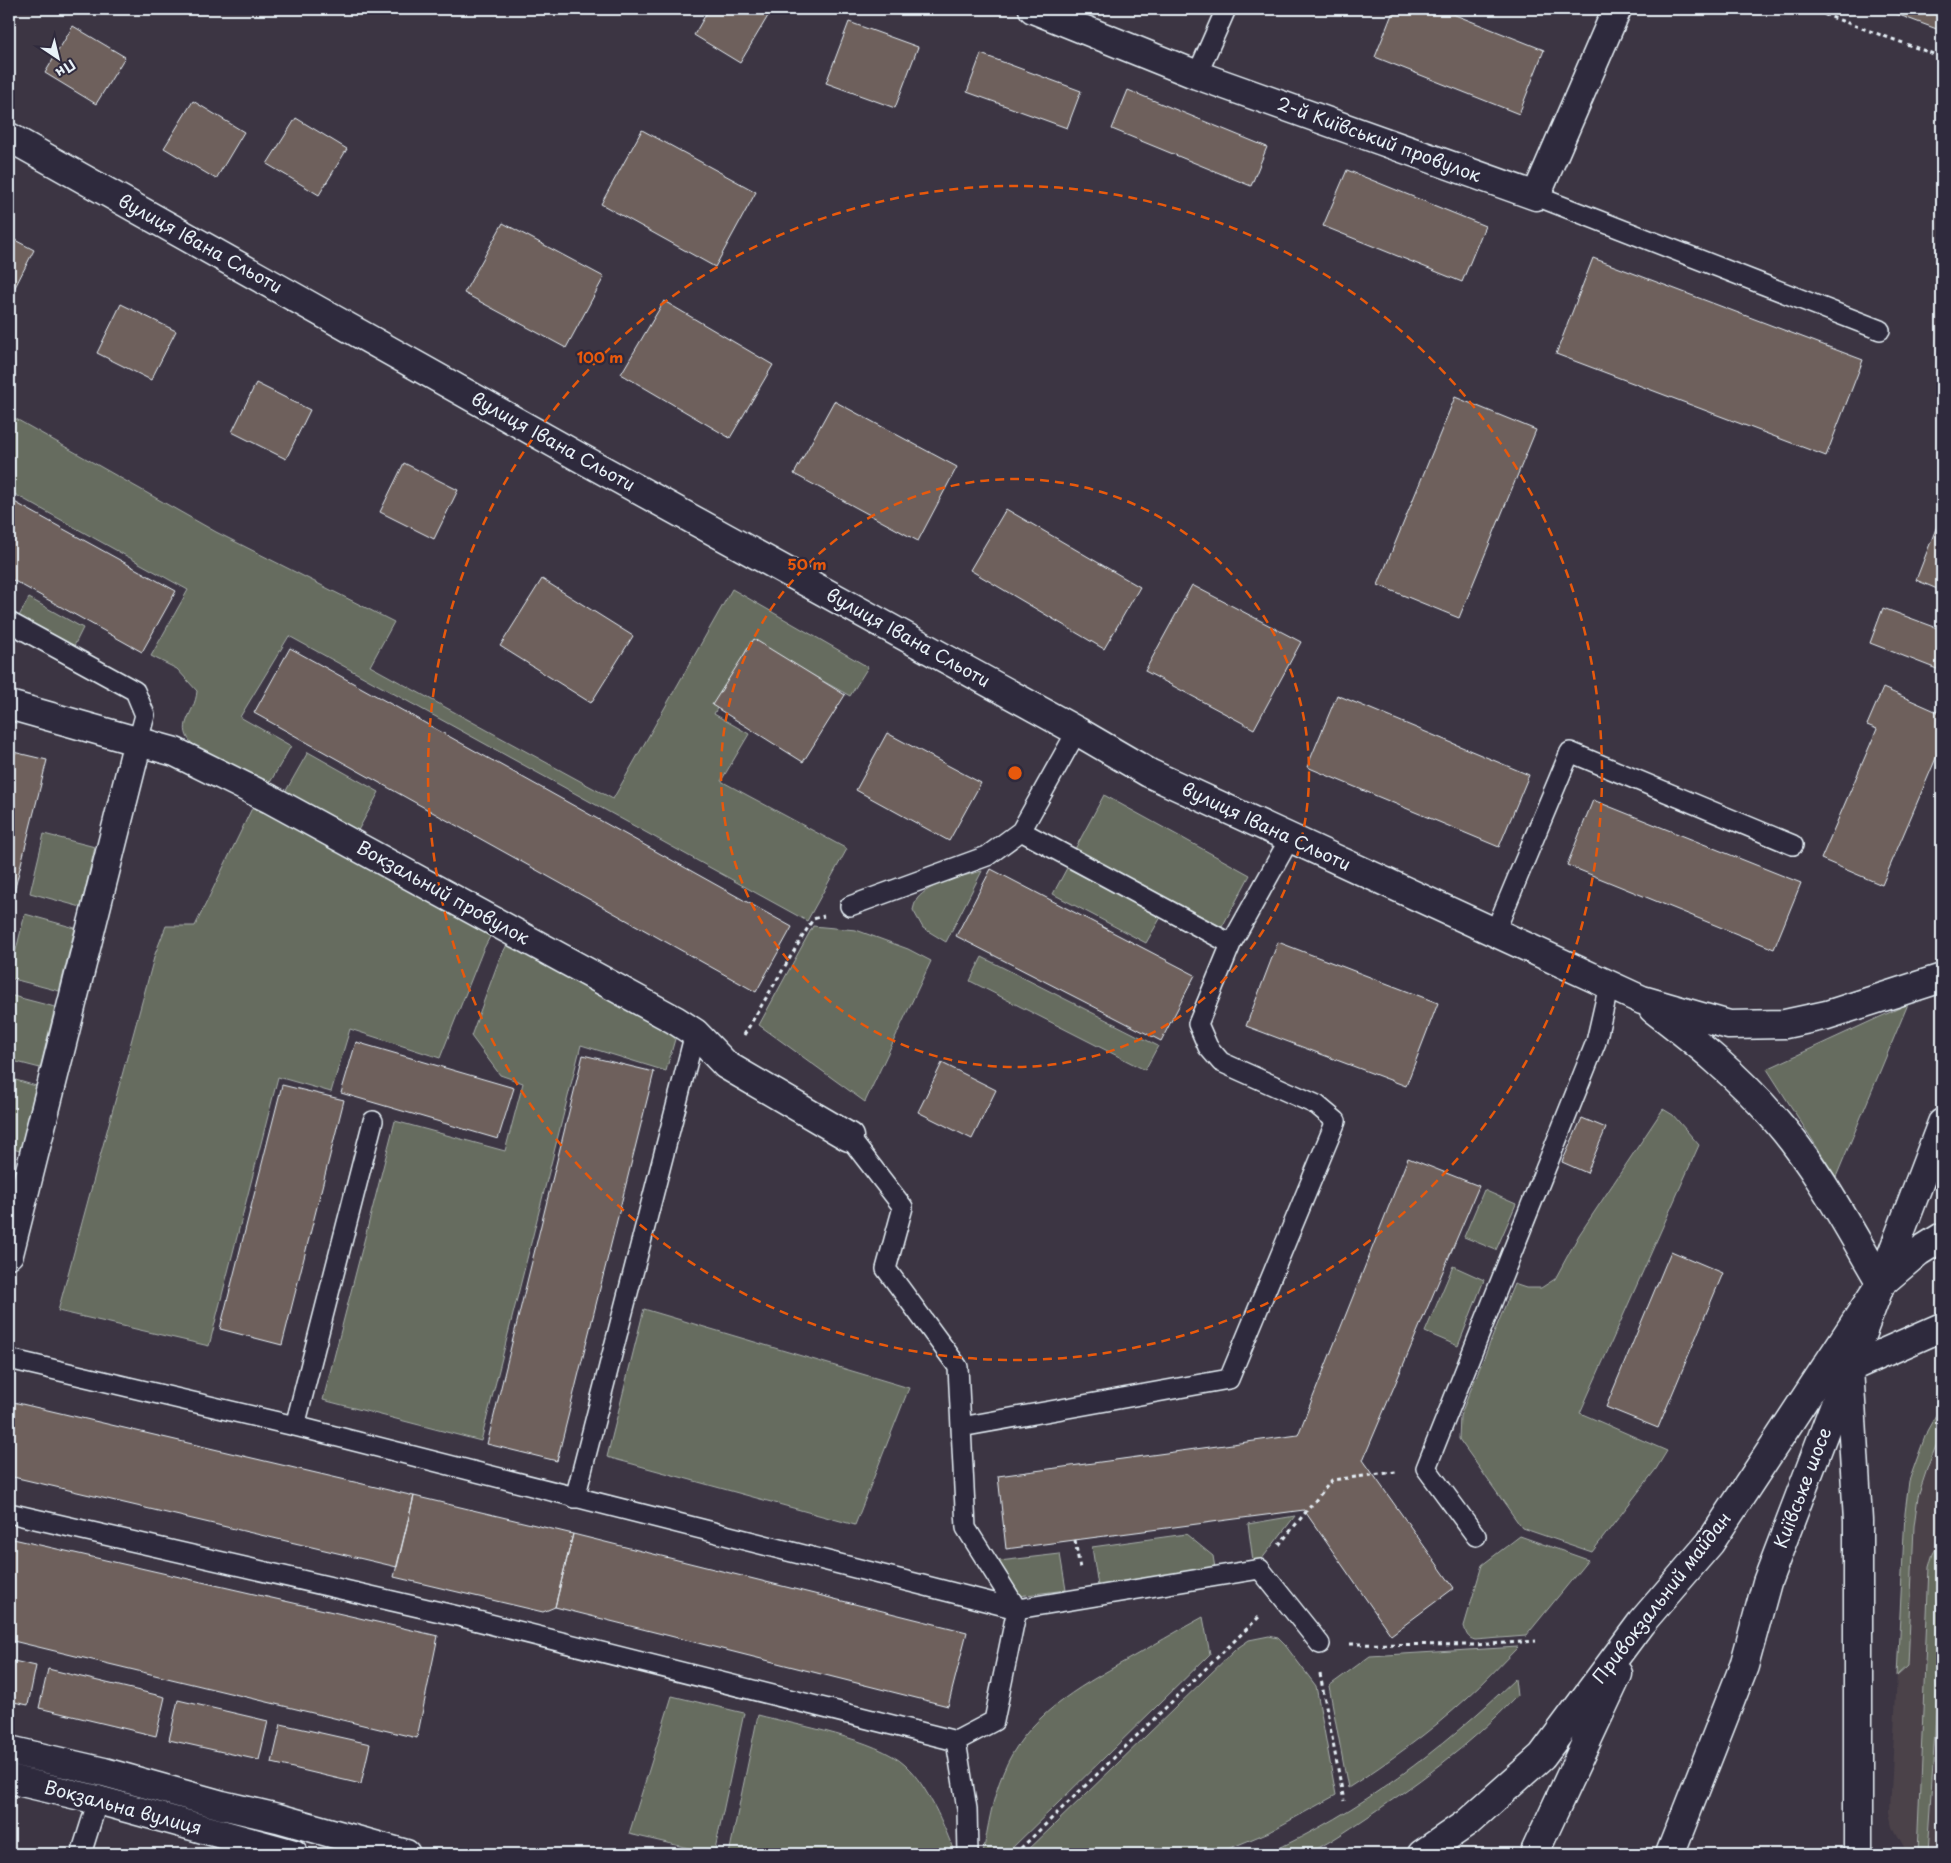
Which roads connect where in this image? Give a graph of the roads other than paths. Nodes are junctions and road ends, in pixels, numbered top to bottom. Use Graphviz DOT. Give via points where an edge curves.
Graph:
graph roads {
  1 [pos="1033,9"];
  2 [pos="1226,9"];
  3 [pos="1617,9"];
  4 [pos="1196,75"];
  5 [pos="9,137"];
  6 [pos="1536,196"];
  7 [pos="1880,330"];
  8 [pos="9,622"];
  9 [pos="9,705"];
  10 [pos="1077,731"];
  11 [pos="138,740"];
  12 [pos="1021,831"];
  13 [pos="1290,838"];
  14 [pos="1793,845"];
  15 [pos="850,906"];
  16 [pos="1494,934"];
  17 [pos="1231,944"];
  18 [pos="1942,978"];
  19 [pos="1609,986"];
  20 [pos="1642,1000"];
  21 [pos="696,1033"];
  22 [pos="373,1121"];
  23 [pos="1942,1122"];
  24 [pos="849,1137"];
  25 [pos="1942,1237"];
  26 [pos="9,1254"];
  27 [pos="1881,1283"];
  28 [pos="1942,1327"];
  29 [pos="9,1359"];
  30 [pos="1849,1368"];
  31 [pos="295,1426"];
  32 [pos="961,1427"];
  33 [pos="575,1498"];
  34 [pos="9,1513"];
  35 [pos="1476,1536"];
  36 [pos="1017,1609"];
  37 [pos="1641,1623"];
  38 [pos="1320,1644"];
  39 [pos="956,1741"];
  40 [pos="9,1750"];
  41 [pos="9,1779"];
  42 [pos="98,1800"];
  43 [pos="81,1854"];
  44 [pos="294,1854"];
  45 [pos="406,1854"];
  46 [pos="968,1854"];
  47 [pos="1422,1854"];
  48 [pos="1534,1854"];
  49 [pos="1670,1854"];
  50 [pos="1858,1854"];
  1 -- 4 [label="street, 2-й Київський провулок"];
  2 -- 4 [label="lane"];
  3 -- 6 [label="street"];
  4 -- 6 [label="street, 2-й Київський провулок"];
  5 -- 10 [label="street, вулиця Івана Сльоти" via="579,457"];
  6 -- 7 [label="lane"];
  8 -- 11 [label="lane" via="135,691 145,715"];
  9 -- 11 [label="street, Вокзальний провулок"];
  10 -- 12 [label="lane"];
  10 -- 13 [label="street, вулиця Івана Сльоти" via="1149,774"];
  11 -- 21 [label="street, Вокзальний провулок" via="175,752 270,799"];
  11 -- 26 [label="street"];
  12 -- 15 [label="lane" via="987,856"];
  12 -- 17 [label="lane"];
  13 -- 16 [label="street, вулиця Івана Сльоти"];
  13 -- 17 [label="lane"];
  14 -- 16 [label="lane" via="1570,752"];
  16 -- 19 [label="street, вулиця Івана Сльоти"];
  17 -- 32 [label="lane" via="1198,1024 1208,1046 1221,1062 1317,1104 1336,1121 1229,1379"];
  18 -- 20 [label="street, вулиця Івана Сльоти" via="1827,1015 1785,1024 1729,1025"];
  19 -- 20 [label="street, вулиця Івана Сльоти"];
  19 -- 35 [label="lane" via="1596,1042 1426,1468"];
  20 -- 27 [label="street, вулиця Івана Сльоти" via="1734,1076 1774,1118 1806,1160"];
  21 -- 24 [label="street, Вокзальний провулок" via="726,1065"];
  21 -- 33 [label="lane"];
  22 -- 31 [label="lane"];
  23 -- 27 [label="street, Київське шосе"];
  24 -- 32 [label="lane" via="903,1207 886,1270 958,1367"];
  25 -- 27 [label="street"];
  27 -- 30 [label="street, Київське шосе"];
  27 -- 37 [label="street, Привокзальний майдан" via="1710,1543"];
  28 -- 30 [label="street"];
  29 -- 31 [label="lane"];
  30 -- 49 [label="street, Київське шосе" via="1767,1582 1744,1666"];
  30 -- 50 [label="street" via="1858,1521"];
  31 -- 33 [label="lane"];
  32 -- 36 [label="lane" via="966,1528"];
  33 -- 36 [label="lane"];
  34 -- 39 [label="lane" via="462,1617"];
  36 -- 38 [label="lane" via="1260,1569"];
  36 -- 39 [label="lane" via="994,1721"];
  37 -- 47 [label="street, Привокзальний майдан" via="1542,1756 1467,1823"];
  37 -- 48 [label="street"];
  39 -- 46 [label="lane" via="967,1809"];
  40 -- 45 [label="street, Вокзальна вулиця" via="104,1772"];
  41 -- 42 [label="street, Вокзальна вулиця"];
  42 -- 43 [label="lane"];
  42 -- 44 [label="street, Вокзальна вулиця"];
}
